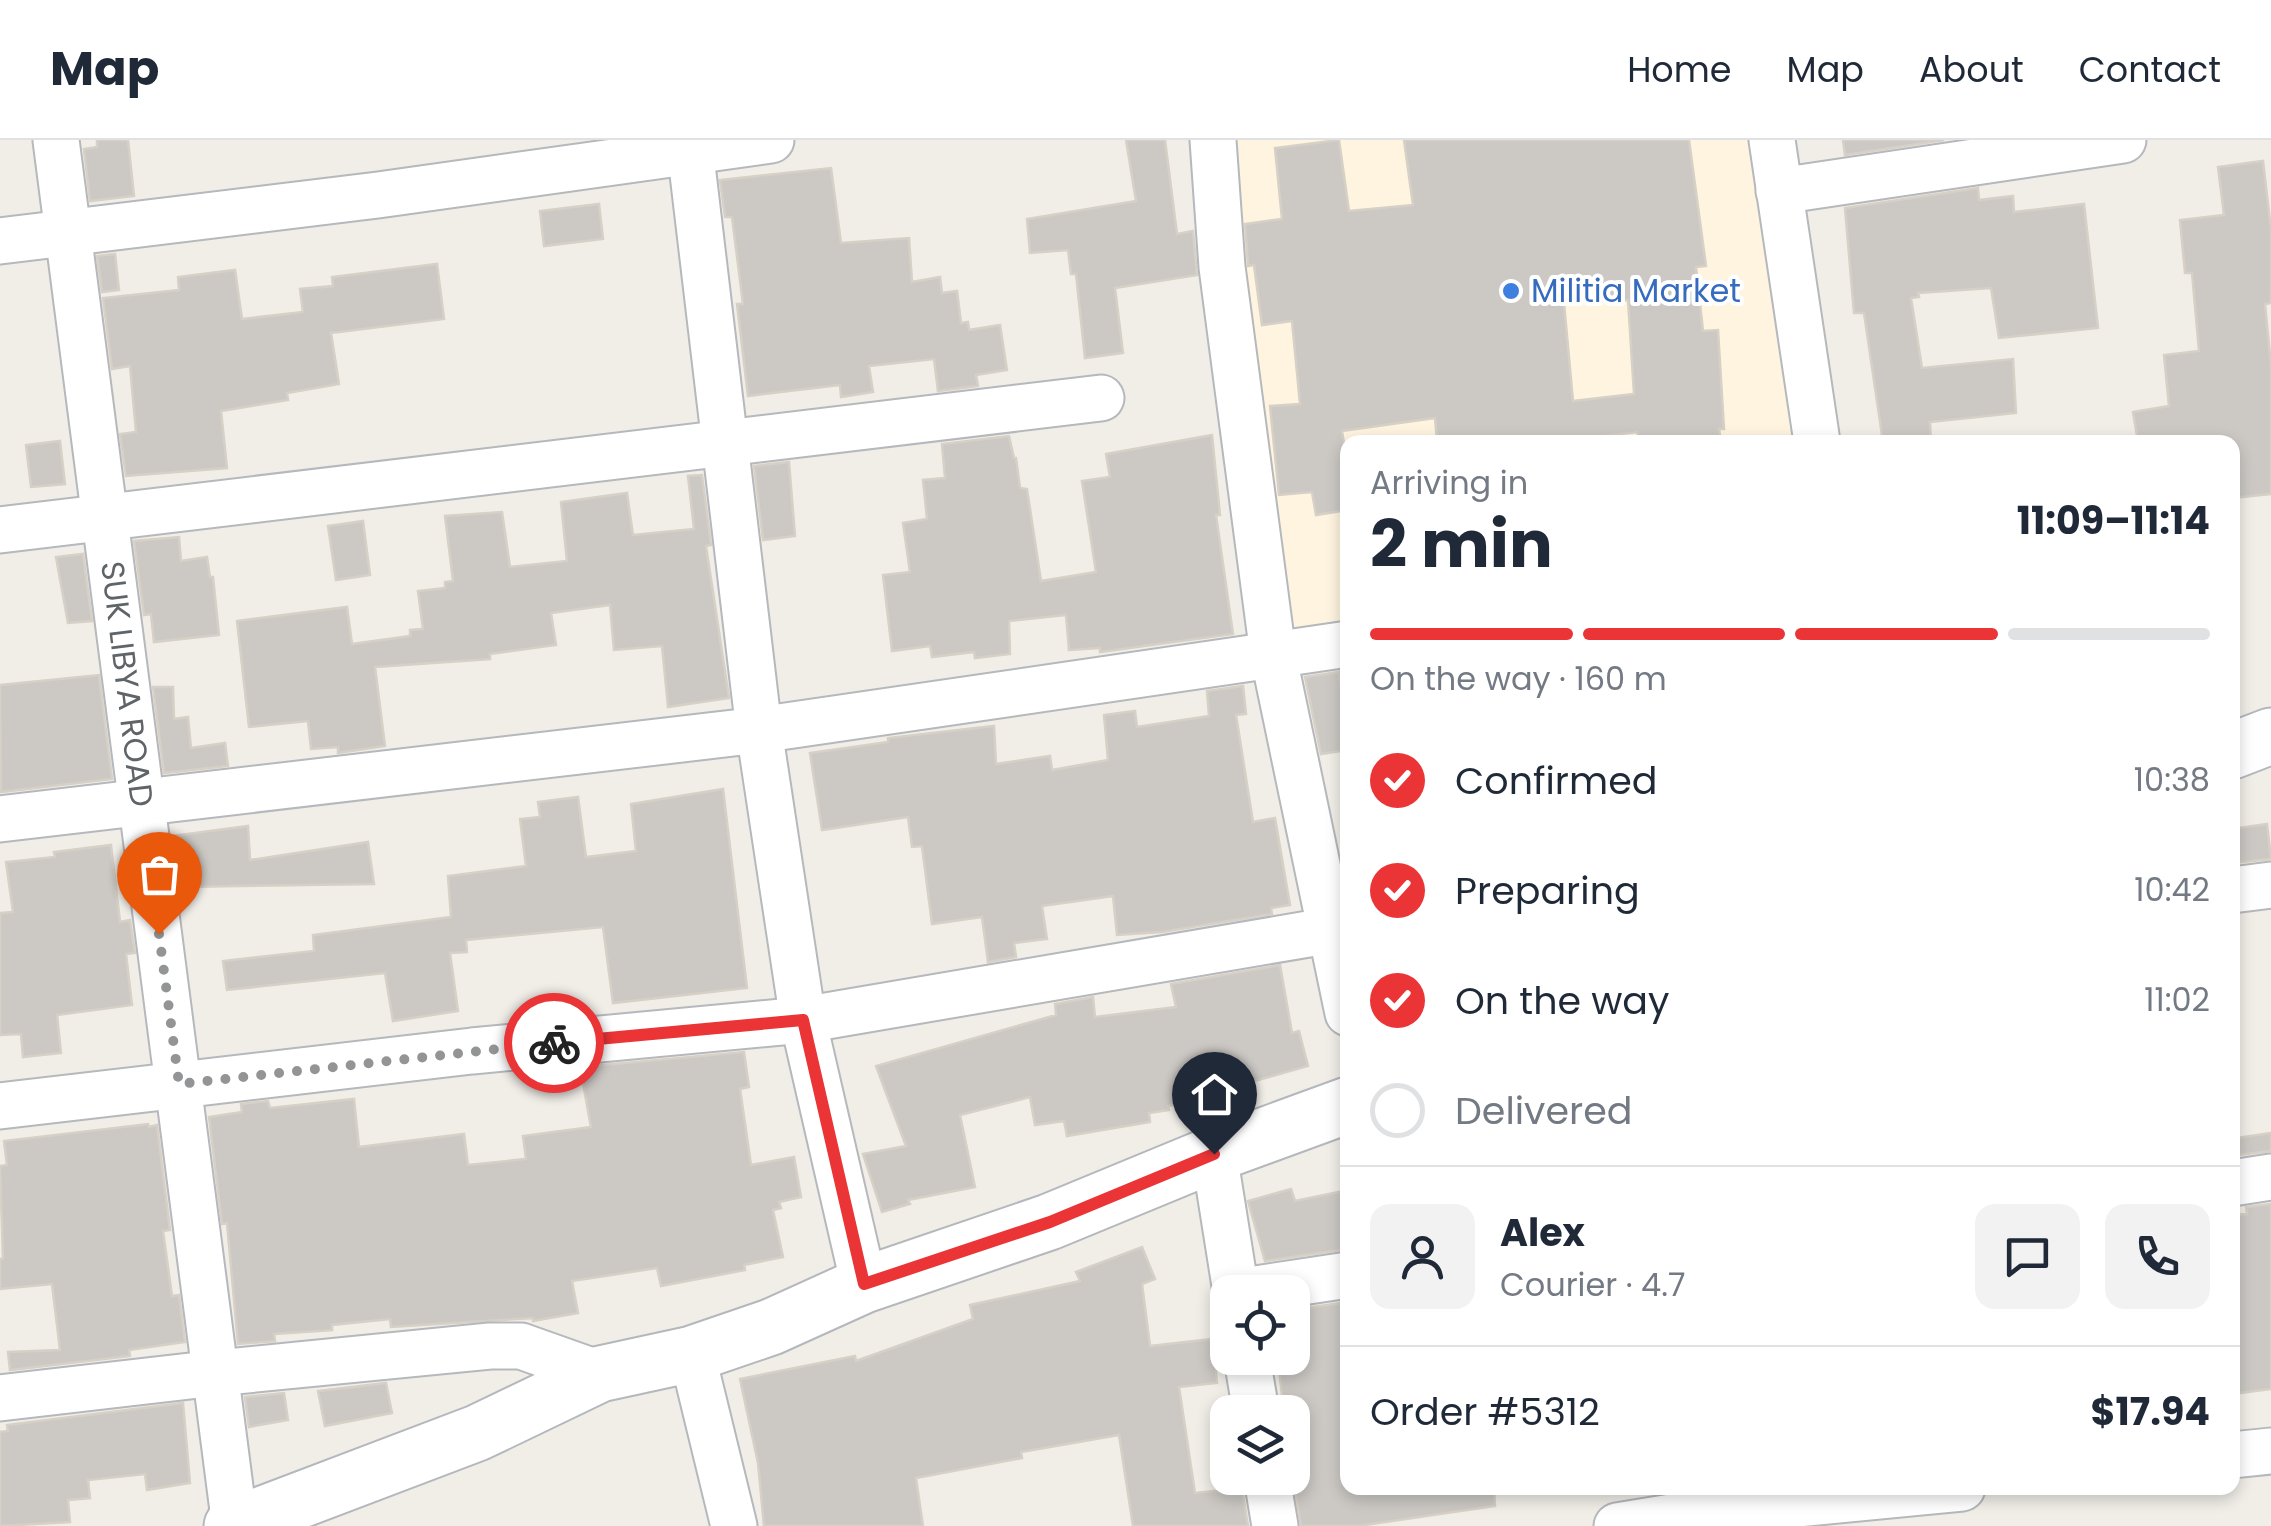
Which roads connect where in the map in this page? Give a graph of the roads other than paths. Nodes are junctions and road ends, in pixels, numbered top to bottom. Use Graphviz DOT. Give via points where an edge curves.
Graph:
graph roads {
  1 [pos="56,140"];
  2 [pos="772,140"];
  3 [pos="1213,140"];
  4 [pos="1772,140"];
  5 [pos="2124,140"];
  6 [pos="689,145"];
  7 [pos="1779,191"];
  8 [pos="67,233"];
  9 [pos="0,241"];
  10 [pos="1101,398"];
  11 [pos="1816,435"];
  12 [pos="725,445"];
  13 [pos="106,519"];
  14 [pos="0,530"];
  15 [pos="1340,645"];
  16 [pos="1274,654"];
  17 [pos="759,730"];
  18 [pos="2271,736"];
  19 [pos="2240,748"];
  20 [pos="142,804"];
  21 [pos="0,819"];
  22 [pos="2271,884"];
  23 [pos="2240,889"];
  24 [pos="1332,930"];
  25 [pos="1340,972"];
  26 [pos="803,1020"];
  27 [pos="179,1084"];
  28 [pos="0,1106"];
  29 [pos="1340,1108"];
  30 [pos="1214,1154"];
  31 [pos="2271,1177"];
  32 [pos="2240,1182"];
  33 [pos="1233,1275"];
  34 [pos="1340,1277"];
  35 [pos="1310,1281"];
  36 [pos="864,1284"];
  37 [pos="692,1354"];
  38 [pos="216,1372"];
  39 [pos="600,1374"];
  40 [pos="0,1398"];
  41 [pos="2271,1450"];
  42 [pos="2240,1454"];
  43 [pos="1269,1495"];
  44 [pos="1933,1495"];
  45 [pos="1900,1503"];
  46 [pos="234,1526"];
  47 [pos="734,1526"];
  48 [pos="1274,1526"];
  49 [pos="1618,1526"];
  1 -- 8 [label="street, SUK LIBYA ROAD"];
  2 -- 6 [label="street"];
  3 -- 16 [label="street" via="1222,267"];
  4 -- 7 [label="street"];
  5 -- 7 [label="street"];
  6 -- 8 [label="street" via="378,195"];
  6 -- 12 [label="street"];
  7 -- 11 [label="street"];
  8 -- 9 [label="street"];
  8 -- 13 [label="street, SUK LIBYA ROAD"];
  10 -- 12 [label="street"];
  12 -- 13 [label="street"];
  12 -- 17 [label="street"];
  13 -- 14 [label="street"];
  13 -- 20 [label="street, SUK LIBYA ROAD"];
  15 -- 16 [label="street"];
  16 -- 17 [label="street"];
  16 -- 24 [label="street"];
  17 -- 20 [label="street"];
  17 -- 26 [label="street"];
  18 -- 19 [label="main road"];
  20 -- 21 [label="street"];
  20 -- 27 [label="street, SUK LIBYA ROAD"];
  22 -- 23 [label="street"];
  24 -- 25 [label="street"];
  24 -- 26 [label="street"];
  26 -- 27 [label="street"];
  26 -- 36 [label="street"];
  27 -- 28 [label="street"];
  27 -- 38 [label="street, SUK LIBYA ROAD"];
  29 -- 30 [label="main road"];
  30 -- 33 [label="street"];
  30 -- 36 [label="main road" via="1050,1222"];
  31 -- 32 [label="street"];
  34 -- 35 [label="street"];
  36 -- 37 [label="main road"];
  37 -- 39 [label="main road"];
  37 -- 47 [label="street"];
  38 -- 39 [label="street" via="521,1346"];
  38 -- 40 [label="street"];
  38 -- 46 [label="street, SUK LIBYA ROAD"];
  39 -- 46 [label="main road" via="476,1433"];
  41 -- 42 [label="street"];
  43 -- 48 [label="street"];
  44 -- 45 [label="street"];
  45 -- 49 [label="street" via="1684,1515"];
}
